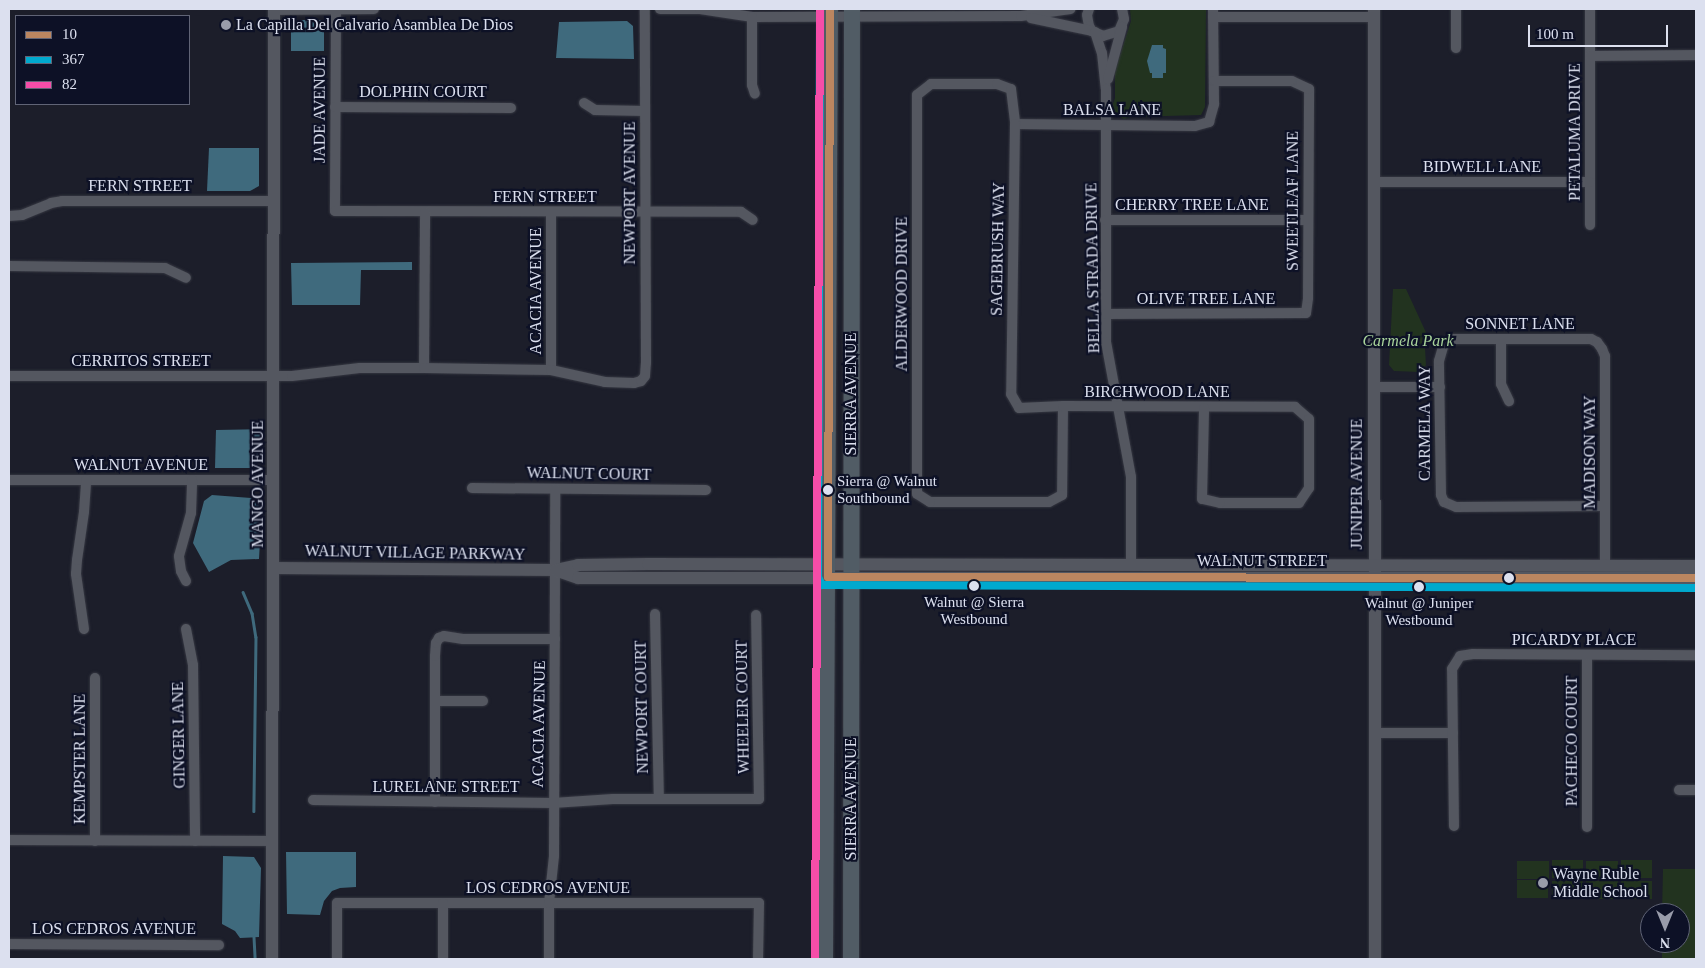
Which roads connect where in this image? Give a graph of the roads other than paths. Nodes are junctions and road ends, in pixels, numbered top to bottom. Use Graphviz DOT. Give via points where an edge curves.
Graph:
graph roads {
  1 [pos="274,9"];
  2 [pos="336,9"];
  3 [pos="374,9"];
  4 [pos="645,9"];
  5 [pos="660,9"];
  6 [pos="1071,9"];
  7 [pos="1089,9"];
  8 [pos="1122,9"];
  9 [pos="1456,9"];
  10 [pos="1590,9"];
  11 [pos="830,12"];
  12 [pos="852,12"];
  13 [pos="1213,13"];
  14 [pos="1374,13"];
  15 [pos="1021,16"];
  16 [pos="752,17"];
  17 [pos="1122,25"];
  18 [pos="1094,32"];
  19 [pos="1456,48"];
  20 [pos="1696,55"];
  21 [pos="1590,56"];
  22 [pos="1214,81"];
  23 [pos="1106,89"];
  24 [pos="755,94"];
  25 [pos="917,95"];
  26 [pos="584,103"];
  27 [pos="335,107"];
  28 [pos="511,108"];
  29 [pos="645,111"];
  30 [pos="1015,124"];
  31 [pos="1106,125"];
  32 [pos="1375,182"];
  33 [pos="1590,182"];
  34 [pos="275,201"];
  35 [pos="335,211"];
  36 [pos="425,212"];
  37 [pos="551,212"];
  38 [pos="644,213"];
  39 [pos="9,216"];
  40 [pos="753,220"];
  41 [pos="1106,220"];
  42 [pos="1308,220"];
  43 [pos="1590,225"];
  44 [pos="9,266"];
  45 [pos="186,278"];
  46 [pos="1306,313"];
  47 [pos="1106,314"];
  48 [pos="1501,340"];
  49 [pos="1597,342"];
  50 [pos="1444,344"];
  51 [pos="424,368"];
  52 [pos="551,370"];
  53 [pos="9,376"];
  54 [pos="274,376"];
  55 [pos="1374,387"];
  56 [pos="1440,387"];
  57 [pos="1509,401"];
  58 [pos="1063,406"];
  59 [pos="1019,408"];
  60 [pos="1119,408"];
  61 [pos="1204,408"];
  62 [pos="9,480"];
  63 [pos="86,480"];
  64 [pos="192,480"];
  65 [pos="273,480"];
  66 [pos="472,488"];
  67 [pos="555,489"];
  68 [pos="706,490"];
  69 [pos="1605,506"];
  70 [pos="1131,565"];
  71 [pos="1606,566"];
  72 [pos="1696,566"];
  73 [pos="274,568"];
  74 [pos="555,570"];
  75 [pos="828,570"];
  76 [pos="851,571"];
  77 [pos="1373,572"];
  78 [pos="1696,578"];
  79 [pos="186,581"];
  80 [pos="655,614"];
  81 [pos="756,615"];
  82 [pos="84,629"];
  83 [pos="186,629"];
  84 [pos="555,639"];
  85 [pos="1587,655"];
  86 [pos="1696,655"];
  87 [pos="95,678"];
  88 [pos="436,701"];
  89 [pos="483,701"];
  90 [pos="1374,733"];
  91 [pos="1454,733"];
  92 [pos="1679,790"];
  93 [pos="1696,790"];
  94 [pos="658,799"];
  95 [pos="759,799"];
  96 [pos="313,800"];
  97 [pos="435,802"];
  98 [pos="553,803"];
  99 [pos="1454,826"];
  100 [pos="1587,827"];
  101 [pos="9,840"];
  102 [pos="95,841"];
  103 [pos="195,841"];
  104 [pos="272,841"];
  105 [pos="443,903"];
  106 [pos="549,903"];
  107 [pos="9,944"];
  108 [pos="219,945"];
  109 [pos="272,959"];
  110 [pos="337,959"];
  111 [pos="443,959"];
  112 [pos="549,959"];
  113 [pos="758,959"];
  114 [pos="825,959"];
  115 [pos="851,959"];
  116 [pos="1375,959"];
  1 -- 2 [label="street"];
  1 -- 34 [label="street, MANGO AVENUE"];
  2 -- 3 [label="street"];
  2 -- 27 [label="street, JADE AVENUE"];
  4 -- 29 [label="street, NEWPORT AVENUE"];
  5 -- 16 [label="street" via="700,9"];
  6 -- 15 [label="street"];
  7 -- 18 [label="street, BELLA STRADA DRIVE" via="1087,20"];
  8 -- 17 [label="street, BELLA STRADA DRIVE"];
  9 -- 19 [label="street"];
  10 -- 21 [label="street, PETALUMA DRIVE"];
  11 -- 12 [label="street"];
  11 -- 16 [label="street"];
  11 -- 75 [label="main road, SIERRA AVENUE"];
  12 -- 15 [label="street"];
  12 -- 76 [label="main road, SIERRA AVENUE"];
  13 -- 14 [label="street"];
  13 -- 22 [label="street"];
  14 -- 32 [label="street, JUNIPER AVENUE"];
  15 -- 18 [label="street"];
  16 -- 24 [label="street" via="752,85"];
  17 -- 18 [label="street" via="1119,31 1109,36"];
  17 -- 23 [label="street, BELLA STRADA DRIVE"];
  18 -- 23 [label="street, BELLA STRADA DRIVE" via="1102,53"];
  20 -- 21 [label="street"];
  21 -- 33 [label="street, PETALUMA DRIVE"];
  22 -- 31 [label="street, BALSA LANE" via="1214,104 1208,122 1195,126"];
  22 -- 42 [label="street, SWEETLEAF LANE" via="1292,81 1309,89"];
  23 -- 31 [label="street, BELLA STRADA DRIVE"];
  25 -- 30 [label="street, SAGEBRUSH WAY" via="931,84 997,84 1011,89"];
  25 -- 58 [label="street, ALDERWOOD DRIVE" via="917,494 930,502 1049,502 1062,495"];
  26 -- 29 [label="street" via="595,110"];
  27 -- 28 [label="street, DOLPHIN COURT"];
  27 -- 35 [label="street, JADE AVENUE"];
  29 -- 38 [label="street, NEWPORT AVENUE"];
  30 -- 31 [label="street, BALSA LANE"];
  30 -- 59 [label="street, SAGEBRUSH WAY" via="1011,394"];
  31 -- 41 [label="street, BELLA STRADA DRIVE"];
  32 -- 33 [label="street, BIDWELL LANE"];
  32 -- 55 [label="street, JUNIPER AVENUE"];
  33 -- 43 [label="street, PETALUMA DRIVE"];
  34 -- 39 [label="street, FERN STREET" via="62,201 22,215"];
  34 -- 54 [label="street, MANGO AVENUE"];
  35 -- 36 [label="street, FERN STREET"];
  36 -- 37 [label="street, FERN STREET"];
  36 -- 51 [label="street"];
  37 -- 38 [label="street, FERN STREET"];
  37 -- 52 [label="street, ACACIA AVENUE"];
  38 -- 40 [label="street, FERN STREET" via="741,212"];
  38 -- 52 [label="street, NEWPORT AVENUE" via="645,376 634,383 605,382"];
  41 -- 42 [label="street, CHERRY TREE LANE"];
  41 -- 47 [label="street, BELLA STRADA DRIVE"];
  42 -- 46 [label="street, SWEETLEAF LANE"];
  44 -- 45 [label="street" via="165,268"];
  46 -- 47 [label="street, OLIVE TREE LANE"];
  47 -- 60 [label="street, BELLA STRADA DRIVE" via="1106,342"];
  48 -- 49 [label="street, SONNET LANE" via="1590,339"];
  48 -- 50 [label="street, SONNET LANE" via="1451,339"];
  48 -- 57 [label="street" via="1501,384"];
  49 -- 69 [label="street, MADISON WAY" via="1605,356"];
  50 -- 56 [label="street, CARMELA WAY" via="1439,361"];
  51 -- 52 [label="street, CERRITOS STREET"];
  51 -- 54 [label="street, CERRITOS STREET" via="360,368 308,376"];
  53 -- 54 [label="street, CERRITOS STREET"];
  54 -- 65 [label="street, MANGO AVENUE"];
  55 -- 56 [label="street"];
  55 -- 77 [label="street, JUNIPER AVENUE"];
  56 -- 69 [label="street, CARMELA WAY" via="1441,495 1444,502 1456,507"];
  58 -- 59 [label="street, BIRCHWOOD LANE"];
  58 -- 60 [label="street, BIRCHWOOD LANE"];
  60 -- 61 [label="street, BIRCHWOOD LANE"];
  60 -- 70 [label="street, BELLA STRADA DRIVE" via="1131,477"];
  61 -- 61 [label="street, BIRCHWOOD LANE" via="1202,499 1220,503 1299,503 1309,488 1309,419 1295,407"];
  62 -- 63 [label="street, WALNUT AVENUE"];
  63 -- 64 [label="street, WALNUT AVENUE"];
  63 -- 82 [label="street" via="76,567"];
  64 -- 65 [label="street, WALNUT AVENUE"];
  64 -- 79 [label="street" via="191,513 179,556"];
  65 -- 73 [label="street, MANGO AVENUE"];
  66 -- 67 [label="street, WALNUT COURT"];
  67 -- 68 [label="street, WALNUT COURT"];
  67 -- 74 [label="street, ACACIA AVENUE"];
  69 -- 71 [label="street, MADISON WAY"];
  70 -- 76 [label="street, WALNUT STREET"];
  70 -- 77 [label="street, WALNUT STREET"];
  71 -- 72 [label="street, WALNUT STREET"];
  71 -- 77 [label="street, WALNUT STREET"];
  73 -- 74 [label="street, WALNUT VILLAGE PARKWAY"];
  73 -- 104 [label="street, MANGO AVENUE"];
  74 -- 75 [label="street, WALNUT VILLAGE PARKWAY" via="578,565"];
  74 -- 84 [label="street, ACACIA AVENUE"];
  75 -- 76 [label="street, WALNUT STREET"];
  75 -- 114 [label="main road, SIERRA AVENUE"];
  76 -- 77 [label="street, WALNUT STREET"];
  76 -- 115 [label="main road, SIERRA AVENUE"];
  77 -- 78 [label="street, WALNUT STREET"];
  77 -- 90 [label="street, JUNIPER AVENUE"];
  80 -- 94 [label="street, NEWPORT COURT"];
  81 -- 95 [label="street, WHEELER COURT"];
  83 -- 103 [label="street, GINGER LANE" via="193,665"];
  84 -- 88 [label="street" via="438,638"];
  84 -- 98 [label="street, ACACIA AVENUE"];
  85 -- 86 [label="street, PICARDY PLACE"];
  85 -- 91 [label="street, PICARDY PLACE" via="1466,654 1452,668"];
  85 -- 100 [label="street, PACHECO COURT"];
  87 -- 102 [label="street, KEMPSTER LANE"];
  88 -- 89 [label="street"];
  88 -- 97 [label="street"];
  90 -- 91 [label="street"];
  90 -- 116 [label="street, JUNIPER AVENUE"];
  91 -- 99 [label="street"];
  92 -- 93 [label="street"];
  94 -- 95 [label="street, LURELANE STREET"];
  94 -- 98 [label="street, LURELANE STREET"];
  96 -- 97 [label="street, LURELANE STREET"];
  97 -- 98 [label="street, LURELANE STREET"];
  98 -- 106 [label="street, ACACIA AVENUE" via="554,856"];
  101 -- 102 [label="street"];
  102 -- 103 [label="street"];
  103 -- 104 [label="street"];
  104 -- 109 [label="street, MANGO AVENUE"];
  105 -- 106 [label="street, LOS CEDROS AVENUE"];
  105 -- 110 [label="street, LOS CEDROS AVENUE" via="337,903"];
  105 -- 111 [label="street"];
  106 -- 112 [label="street, ACACIA AVENUE"];
  106 -- 113 [label="street, LOS CEDROS AVENUE" via="759,903"];
  107 -- 108 [label="street, LOS CEDROS AVENUE"];
}
